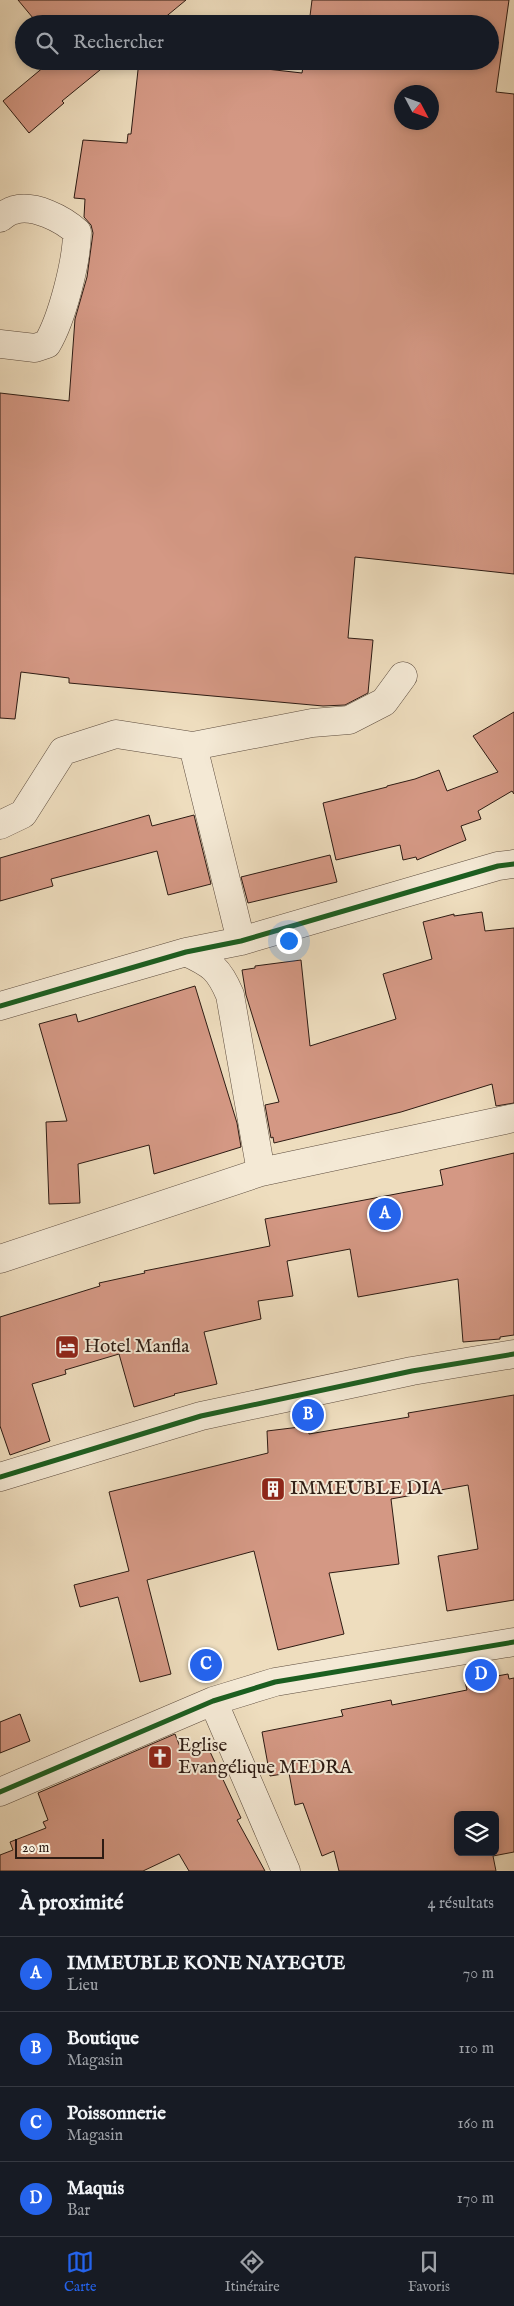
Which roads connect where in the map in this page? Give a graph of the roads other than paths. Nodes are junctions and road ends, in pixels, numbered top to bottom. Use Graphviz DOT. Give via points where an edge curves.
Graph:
graph roads {
  1 [pos="0,218"];
  2 [pos="0,344"];
  3 [pos="403,676"];
  4 [pos="193,746"];
  5 [pos="0,825"];
  6 [pos="514,864"];
  7 [pos="241,941"];
  8 [pos="186,952"];
  9 [pos="0,1006"];
  10 [pos="514,1118"];
  11 [pos="262,1172"];
  12 [pos="0,1259"];
  13 [pos="514,1354"];
  14 [pos="0,1477"];
  15 [pos="514,1642"];
  16 [pos="213,1701"];
  17 [pos="0,1792"];
  18 [pos="286,1871"];
  1 -- 2 [label="street" via="13,210 28,208 67,223 77,232 77,248 55,331 47,344 35,348"];
  3 -- 4 [label="street" via="384,702 349,720"];
  4 -- 5 [label="street" via="116,734 64,751 23,814"];
  4 -- 7 [label="street"];
  6 -- 7 [label="street"];
  7 -- 8 [label="street"];
  8 -- 9 [label="street"];
  8 -- 11 [label="street" via="211,964 222,976 230,995"];
  10 -- 11 [label="street"];
  11 -- 12 [label="street"];
  13 -- 14 [label="street" via="412,1371 201,1416"];
  15 -- 16 [label="street" via="275,1682"];
  16 -- 17 [label="street"];
  16 -- 18 [label="street"];
}
